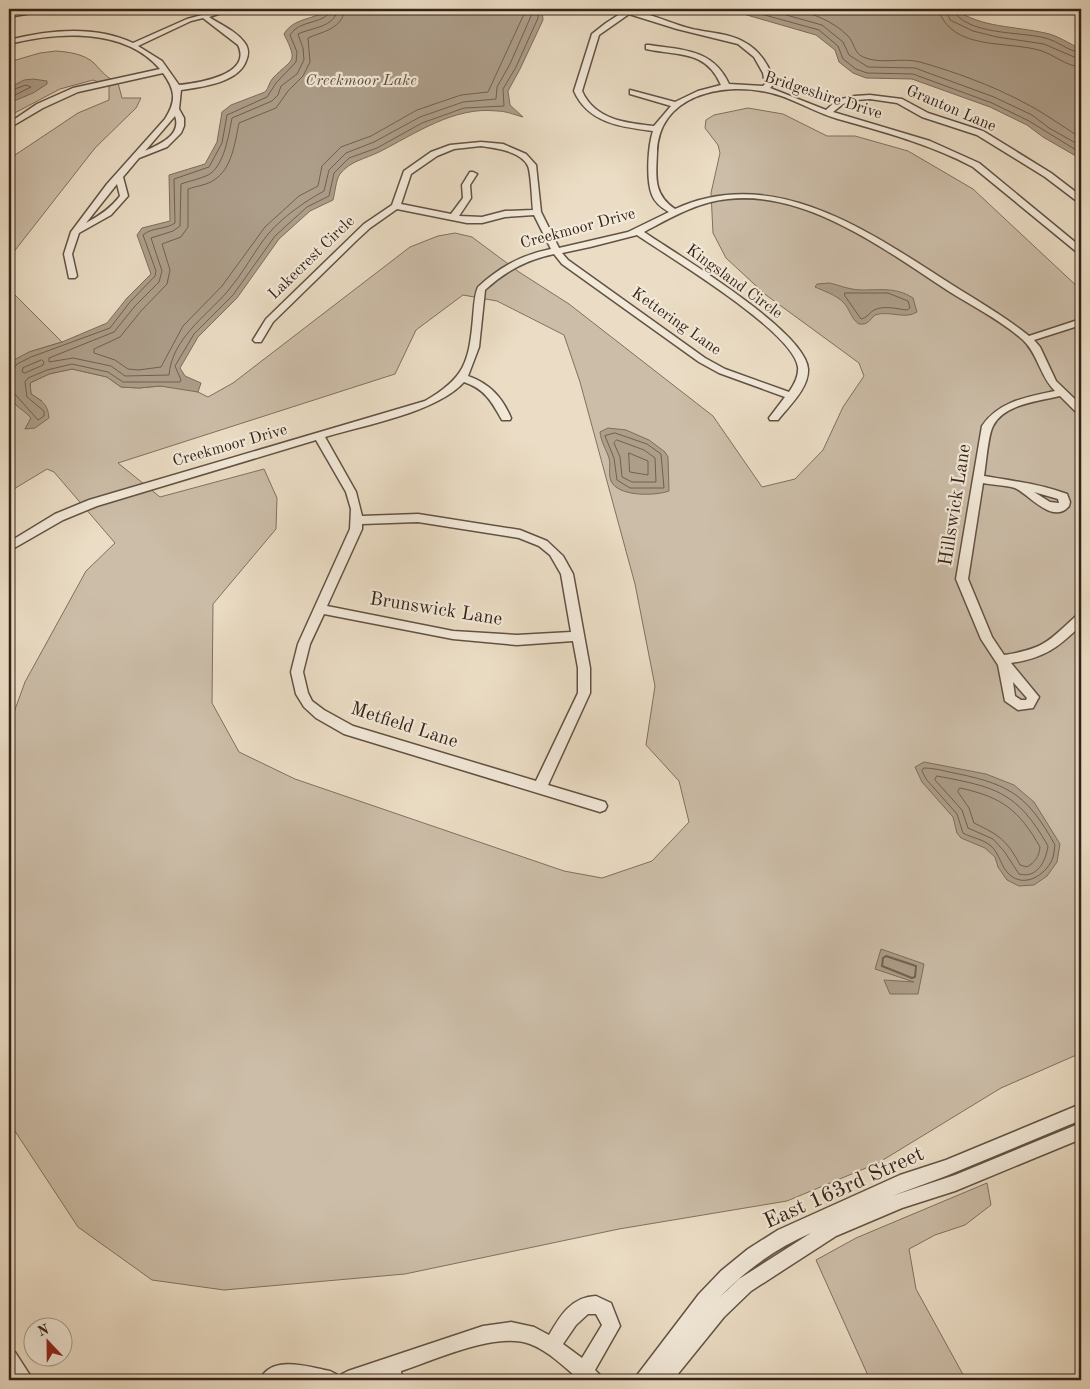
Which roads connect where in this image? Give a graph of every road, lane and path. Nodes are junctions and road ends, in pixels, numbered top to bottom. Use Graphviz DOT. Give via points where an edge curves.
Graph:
graph roads {
  1 [pos="51,9"];
  2 [pos="231,9"];
  3 [pos="625,10"];
  4 [pos="9,15"];
  5 [pos="204,16"];
  6 [pos="9,42"];
  7 [pos="132,46"];
  8 [pos="649,47"];
  9 [pos="165,70"];
  10 [pos="726,87"];
  11 [pos="177,88"];
  12 [pos="764,89"];
  13 [pos="633,92"];
  14 [pos="676,105"];
  15 [pos="175,109"];
  16 [pos="827,113"];
  17 [pos="9,126"];
  18 [pos="656,129"];
  19 [pos="136,157"];
  20 [pos="473,174"];
  21 [pos="119,177"];
  22 [pos="1081,200"];
  23 [pos="396,206"];
  24 [pos="537,212"];
  25 [pos="674,212"];
  26 [pos="453,218"];
  27 [pos="636,231"];
  28 [pos="74,232"];
  29 [pos="556,251"];
  30 [pos="1081,251"];
  31 [pos="72,276"];
  32 [pos="1081,322"];
  33 [pos="1028,339"];
  34 [pos="258,340"];
  35 [pos="463,378"];
  36 [pos="1062,392"];
  37 [pos="791,396"];
  38 [pos="1081,411"];
  39 [pos="506,418"];
  40 [pos="774,418"];
  41 [pos="319,436"];
  42 [pos="979,479"];
  43 [pos="1021,486"];
  44 [pos="356,520"];
  45 [pos="9,547"];
  46 [pos="320,609"];
  47 [pos="1081,618"];
  48 [pos="577,636"];
  49 [pos="540,788"];
  50 [pos="600,806"];
  51 [pos="1081,1112"];
  52 [pos="1081,1131"];
  53 [pos="552,1346"];
  54 [pos="9,1358"];
  55 [pos="392,1374"];
  56 [pos="589,1376"];
  57 [pos="24,1380"];
  58 [pos="269,1380"];
  59 [pos="330,1380"];
  60 [pos="348,1380"];
  61 [pos="644,1380"];
  62 [pos="662,1380"];
  1 -- 4 [label="street"];
  2 -- 5 [label="street"];
  3 -- 12 [label="street" via="744,44 756,52 768,76 769,85"];
  3 -- 18 [label="street" via="596,34 578,92 585,105 608,119"];
  5 -- 7 [label="street"];
  5 -- 11 [label="street" via="241,43 246,52 244,62 235,71 216,80"];
  6 -- 7 [label="street" via="76,33"];
  7 -- 9 [label="street"];
  8 -- 10 [label="street" via="706,60 717,70"];
  9 -- 11 [label="street"];
  9 -- 17 [label="street" via="76,90 40,106"];
  10 -- 12 [label="street, Bridgeshire Drive"];
  10 -- 14 [label="street, Bridgeshire Drive" via="694,94"];
  11 -- 15 [label="street"];
  12 -- 16 [label="street, Bridgeshire Drive"];
  13 -- 14 [label="street"];
  14 -- 18 [label="street, Bridgeshire Drive"];
  15 -- 19 [label="street"];
  15 -- 19 [label="street" via="181,125 178,134 168,143"];
  16 -- 22 [label="street, Granton Lane" via="840,102 855,98 899,101 925,115 980,133 1048,174"];
  16 -- 30 [label="street, Bridgeshire Drive" via="957,153 989,175"];
  18 -- 25 [label="street" via="653,140 655,191 659,202"];
  19 -- 21 [label="street"];
  20 -- 26 [label="street" via="466,185 467,198"];
  21 -- 28 [label="street"];
  21 -- 28 [label="street" via="124,196 118,206 107,216"];
  23 -- 24 [label="street" via="407,173 434,154 452,147 481,144 503,146 523,156 532,165"];
  23 -- 26 [label="street"];
  23 -- 34 [label="street, Lakecrest Circle" via="354,238 269,321"];
  24 -- 26 [label="street" via="505,214 482,220"];
  24 -- 29 [label="street"];
  25 -- 27 [label="street, Creekmoor Drive"];
  25 -- 33 [label="street, Creekmoor Drive" via="729,196 761,196 794,204 870,238"];
  27 -- 29 [label="street, Creekmoor Drive"];
  27 -- 37 [label="street, Kingsland Circle" via="755,312 793,346 800,356 803,375"];
  28 -- 31 [label="street" via="68,254"];
  29 -- 35 [label="street, Creekmoor Drive" via="519,260 481,289 474,352"];
  29 -- 37 [label="street, Kettering Lane" via="565,262 702,360 722,371"];
  32 -- 33 [label="street"];
  33 -- 36 [label="street, Creekmoor Drive" via="1052,382"];
  35 -- 39 [label="street" via="491,390"];
  35 -- 41 [label="street, Creekmoor Drive" via="429,403"];
  36 -- 38 [label="street, Creekmoor Drive"];
  36 -- 42 [label="street, Hillswick Lane" via="1009,406 991,420 987,426"];
  37 -- 40 [label="street, Kingsland Circle"];
  41 -- 44 [label="street, Metfield Lane" via="351,492"];
  41 -- 45 [label="street, Creekmoor Drive" via="92,503 59,517"];
  42 -- 43 [label="street"];
  42 -- 47 [label="street, Hillswick Lane" via="962,579 987,639 1002,662 1045,650"];
  44 -- 46 [label="street, Metfield Lane" via="356,529"];
  44 -- 48 [label="street" via="418,518 534,538 561,559 567,574"];
  46 -- 48 [label="street, Brunswick Lane" via="453,635 517,640"];
  46 -- 49 [label="street, Metfield Lane" via="304,644 297,672 302,694 320,714 349,730"];
  48 -- 49 [label="street" via="584,668 584,693"];
  49 -- 50 [label="street, Metfield Lane"];
  51 -- 61 [label="street, East 163rd Street" via="946,1168 906,1181 784,1236 726,1277"];
  52 -- 62 [label="street, East 163rd Street" via="830,1230 745,1285 688,1345"];
  53 -- 55 [label="street" via="534,1336 511,1330 483,1335"];
  53 -- 56 [label="street"];
  53 -- 56 [label="street" via="578,1309 586,1304 599,1305 608,1314 611,1326"];
  54 -- 57 [label="street"];
  55 -- 60 [label="street"];
  58 -- 59 [label="street" via="282,1372"];
}
